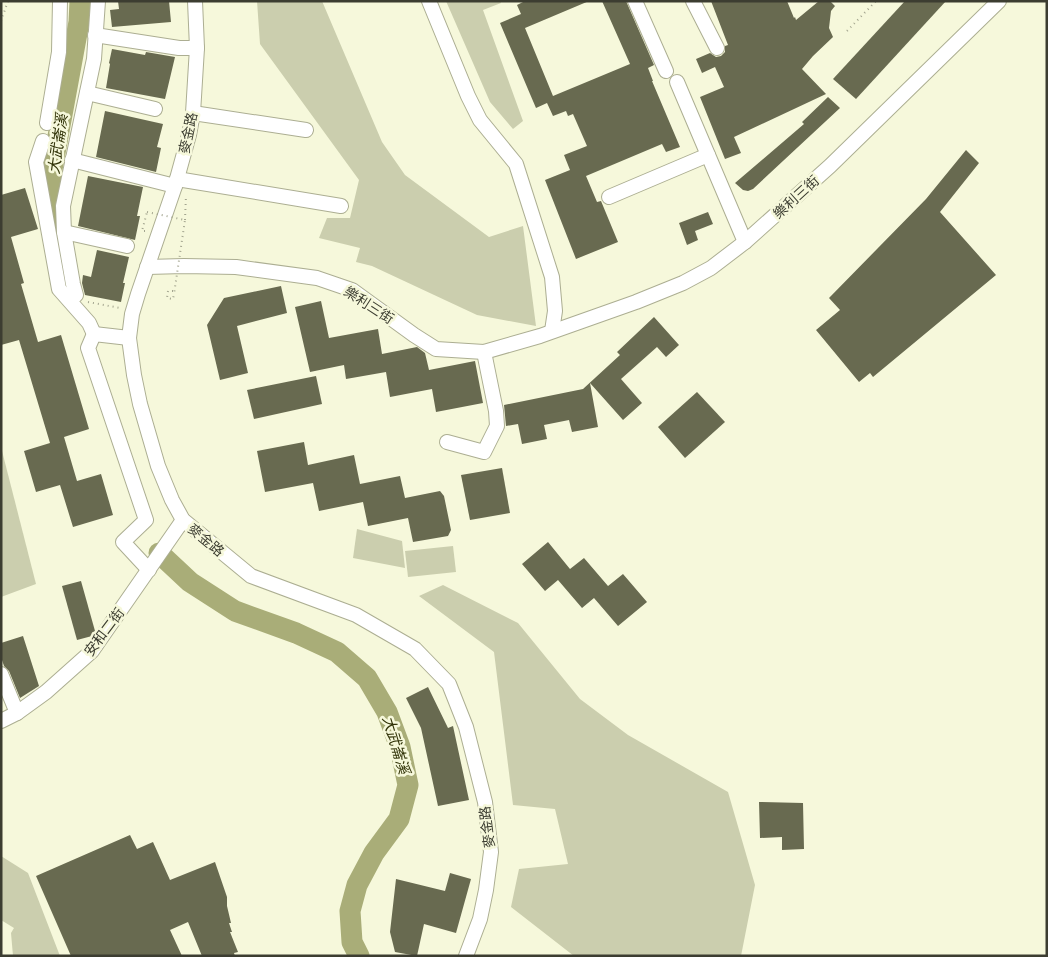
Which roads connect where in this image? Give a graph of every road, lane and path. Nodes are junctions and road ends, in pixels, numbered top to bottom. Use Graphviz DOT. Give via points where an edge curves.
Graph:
graph roads {
  1 [pos="8,1"];
  2 [pos="60,1"];
  3 [pos="98,1"];
  4 [pos="195,1"];
  5 [pos="429,1"];
  6 [pos="635,1"];
  7 [pos="693,1"];
  8 [pos="876,1"];
  9 [pos="994,3"];
  10 [pos="1,21"];
  11 [pos="847,30"];
  12 [pos="96,35"];
  13 [pos="197,48"];
  14 [pos="717,48"];
  15 [pos="666,71"];
  16 [pos="677,82"];
  17 [pos="87,93"];
  18 [pos="155,109"];
  19 [pos="193,113"];
  20 [pos="47,123"];
  21 [pos="306,130"];
  22 [pos="43,141"];
  23 [pos="708,155"];
  24 [pos="72,160"];
  25 [pos="180,187"];
  26 [pos="609,197"];
  27 [pos="341,206"];
  28 [pos="185,220"];
  29 [pos="145,231"];
  30 [pos="64,232"];
  31 [pos="746,242"];
  32 [pos="127,246"];
  33 [pos="147,267"];
  34 [pos="173,291"];
  35 [pos="76,294"];
  36 [pos="122,309"];
  37 [pos="552,331"];
  38 [pos="94,334"];
  39 [pos="129,338"];
  40 [pos="484,352"];
  41 [pos="447,442"];
  42 [pos="179,525"];
  43 [pos="151,567"];
  44 [pos="1,674"];
  45 [pos="17,713"];
  46 [pos="1,721"];
  47 [pos="466,956"];
  1 -- 10 [label="path"];
  2 -- 20 [label="street" via="59,52"];
  3 -- 12 [label="street"];
  4 -- 13 [label="street, 麥金路"];
  5 -- 37 [label="street" via="480,120 516,164 552,277 555,311"];
  6 -- 15 [label="street"];
  7 -- 14 [label="street"];
  8 -- 11 [label="path"];
  9 -- 31 [label="street, 樂利三街" via="830,166"];
  12 -- 13 [label="street"];
  12 -- 17 [label="street"];
  13 -- 19 [label="street, 麥金路"];
  16 -- 23 [label="street"];
  17 -- 18 [label="street"];
  17 -- 24 [label="street"];
  19 -- 21 [label="street"];
  19 -- 25 [label="street, 麥金路"];
  22 -- 38 [label="street" via="36,162 58,289 89,323"];
  23 -- 26 [label="street"];
  23 -- 31 [label="street"];
  24 -- 25 [label="street"];
  24 -- 30 [label="street" via="63,206"];
  25 -- 27 [label="street"];
  25 -- 28 [label="path"];
  25 -- 33 [label="street, 麥金路"];
  28 -- 29 [label="path, bridge" via="147,212 142,231"];
  28 -- 34 [label="path, bridge" via="173,299 166,298 168,290"];
  30 -- 32 [label="street"];
  30 -- 35 [label="street"];
  31 -- 37 [label="street, 樂利三街" via="711,268 683,283"];
  33 -- 39 [label="street, 麥金路" via="134,308"];
  33 -- 40 [label="street, 樂利三街" via="236,268 317,278 352,290 436,349"];
  35 -- 36 [label="path" via="80,301"];
  37 -- 40 [label="street, 樂利三街"];
  38 -- 39 [label="street"];
  38 -- 43 [label="street" via="88,348 146,520 123,542"];
  39 -- 42 [label="street, 麥金路" via="140,404"];
  40 -- 41 [label="street" via="497,426 484,452"];
  42 -- 43 [label="street, 安和二街"];
  42 -- 47 [label="street, 麥金路" via="251,576 356,616 415,649 449,684 466,727 485,802 491,852 480,919"];
  43 -- 45 [label="street, 安和二街" via="92,652"];
  44 -- 45 [label="street"];
  45 -- 46 [label="street, 安和二街"];
}
